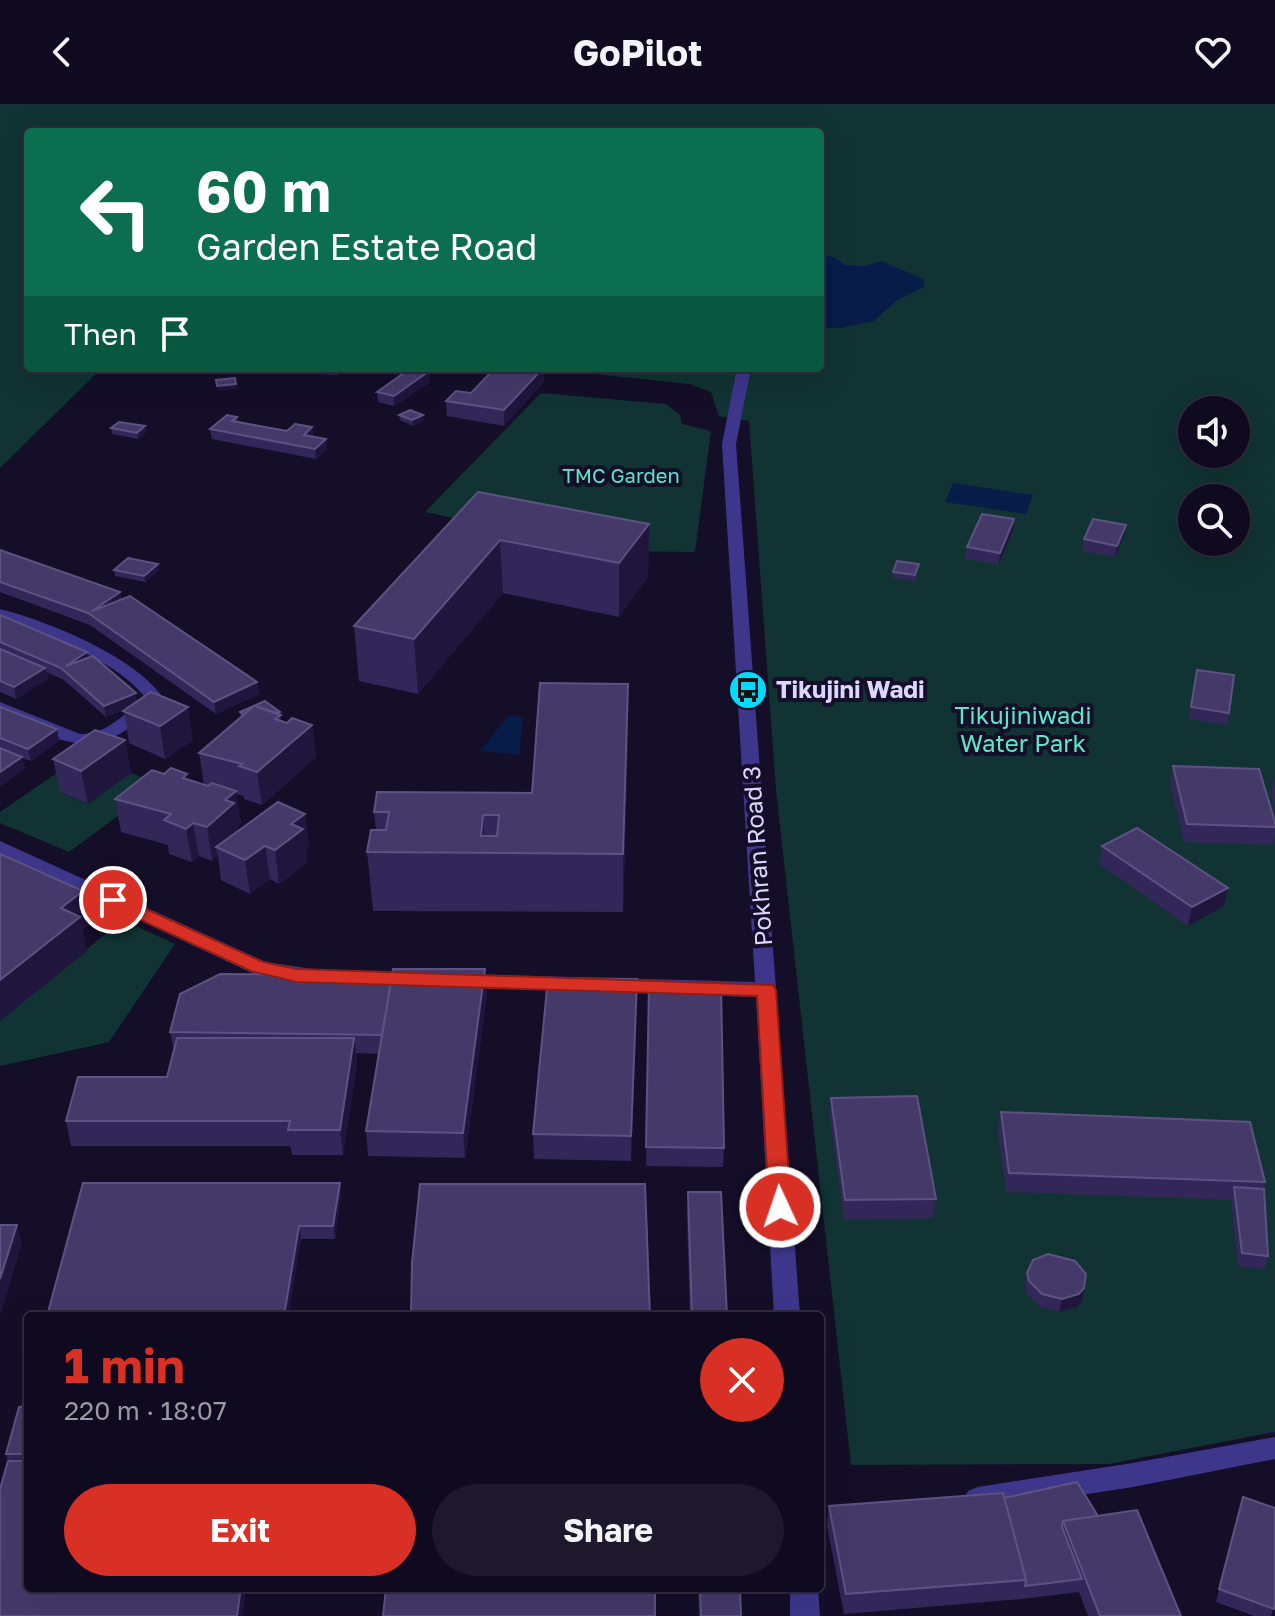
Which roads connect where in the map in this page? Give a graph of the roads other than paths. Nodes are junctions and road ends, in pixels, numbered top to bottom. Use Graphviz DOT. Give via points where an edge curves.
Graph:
graph roads {
  1 [pos="743,372"];
  2 [pos="0,614"];
  3 [pos="0,707"];
  4 [pos="0,847"];
  5 [pos="335,977"];
  6 [pos="442,980"];
  7 [pos="766,990"];
  8 [pos="787,1312"];
  9 [pos="1275,1448"];
  10 [pos="948,1504"];
  11 [pos="804,1592"];
  12 [pos="805,1616"];
  1 -- 7 [label="street, Pokhran Road 3" via="729,444"];
  2 -- 3 [label="street" via="98,654 153,696 107,736 91,740"];
  4 -- 5 [label="street" via="258,967"];
  6 -- 7 [label="street"];
  7 -- 8 [label="street, Pokhran Road 3"];
  9 -- 10 [label="street"];
  11 -- 12 [label="street"];
}
